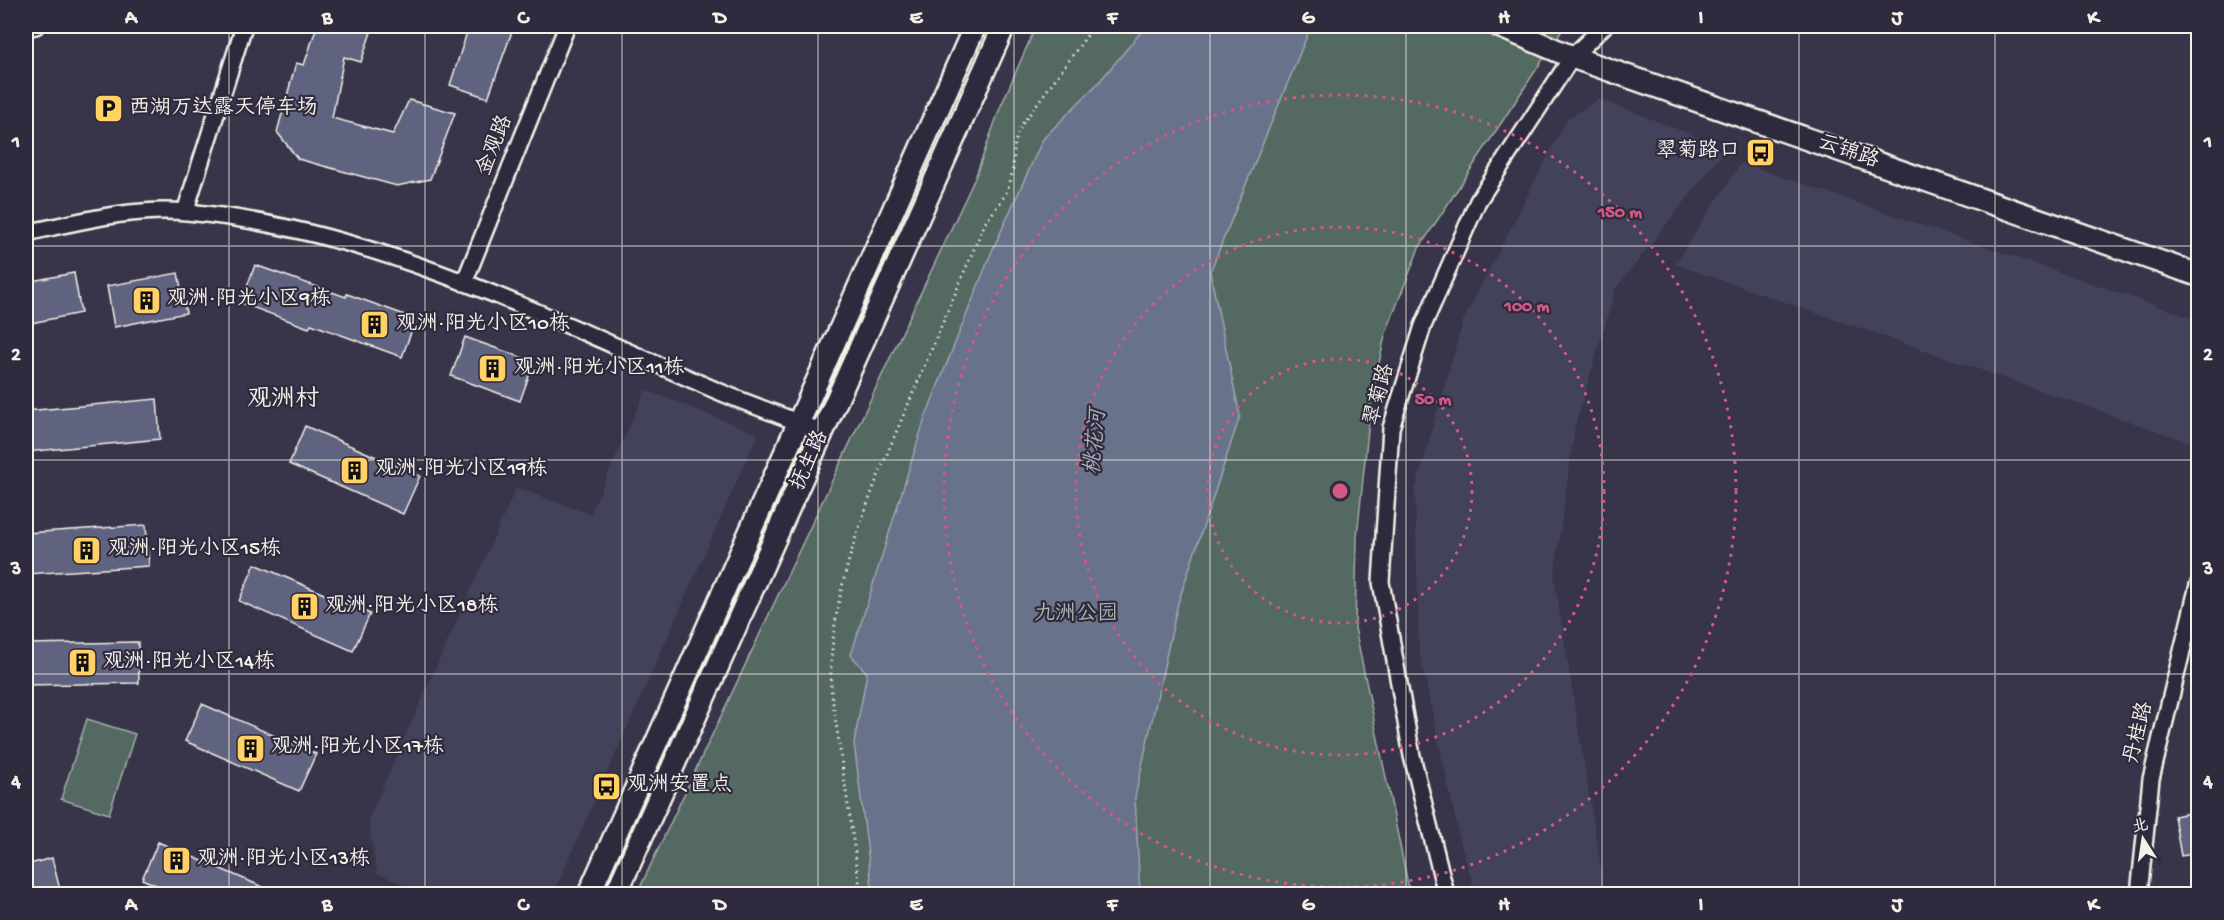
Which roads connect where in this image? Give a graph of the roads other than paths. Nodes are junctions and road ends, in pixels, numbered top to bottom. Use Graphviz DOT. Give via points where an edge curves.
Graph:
graph roads {
  1 [pos="36,26"];
  2 [pos="244,26"];
  3 [pos="567,26"];
  4 [pos="975,26"];
  5 [pos="1004,26"];
  6 [pos="1499,26"];
  7 [pos="1604,26"];
  8 [pos="26,28"];
  9 [pos="1572,57"];
  10 [pos="185,212"];
  11 [pos="26,233"];
  12 [pos="2199,275"];
  13 [pos="464,283"];
  14 [pos="799,422"];
  15 [pos="824,432"];
  16 [pos="2199,585"];
  17 [pos="589,894"];
  18 [pos="616,894"];
  19 [pos="1446,894"];
  20 [pos="2139,894"];
  1 -- 8 [label="street"];
  2 -- 10 [label="street"];
  3 -- 13 [label="street, 金观路"];
  4 -- 14 [label="main road, 抚生路"];
  5 -- 15 [label="main road, 抚生路"];
  6 -- 9 [label="main road, 云锦路"];
  7 -- 9 [label="street, 翠菊路"];
  9 -- 12 [label="main road, 云锦路"];
  9 -- 19 [label="street, 翠菊路" via="1478,201 1423,326 1391,428 1381,582 1412,756"];
  10 -- 11 [label="street" via="112,215"];
  10 -- 13 [label="street" via="333,238"];
  13 -- 14 [label="street"];
  14 -- 15 [label="street"];
  14 -- 17 [label="main road, 抚生路"];
  15 -- 18 [label="main road, 抚生路"];
  16 -- 20 [label="street, 丹桂路" via="2151,779"];
}
